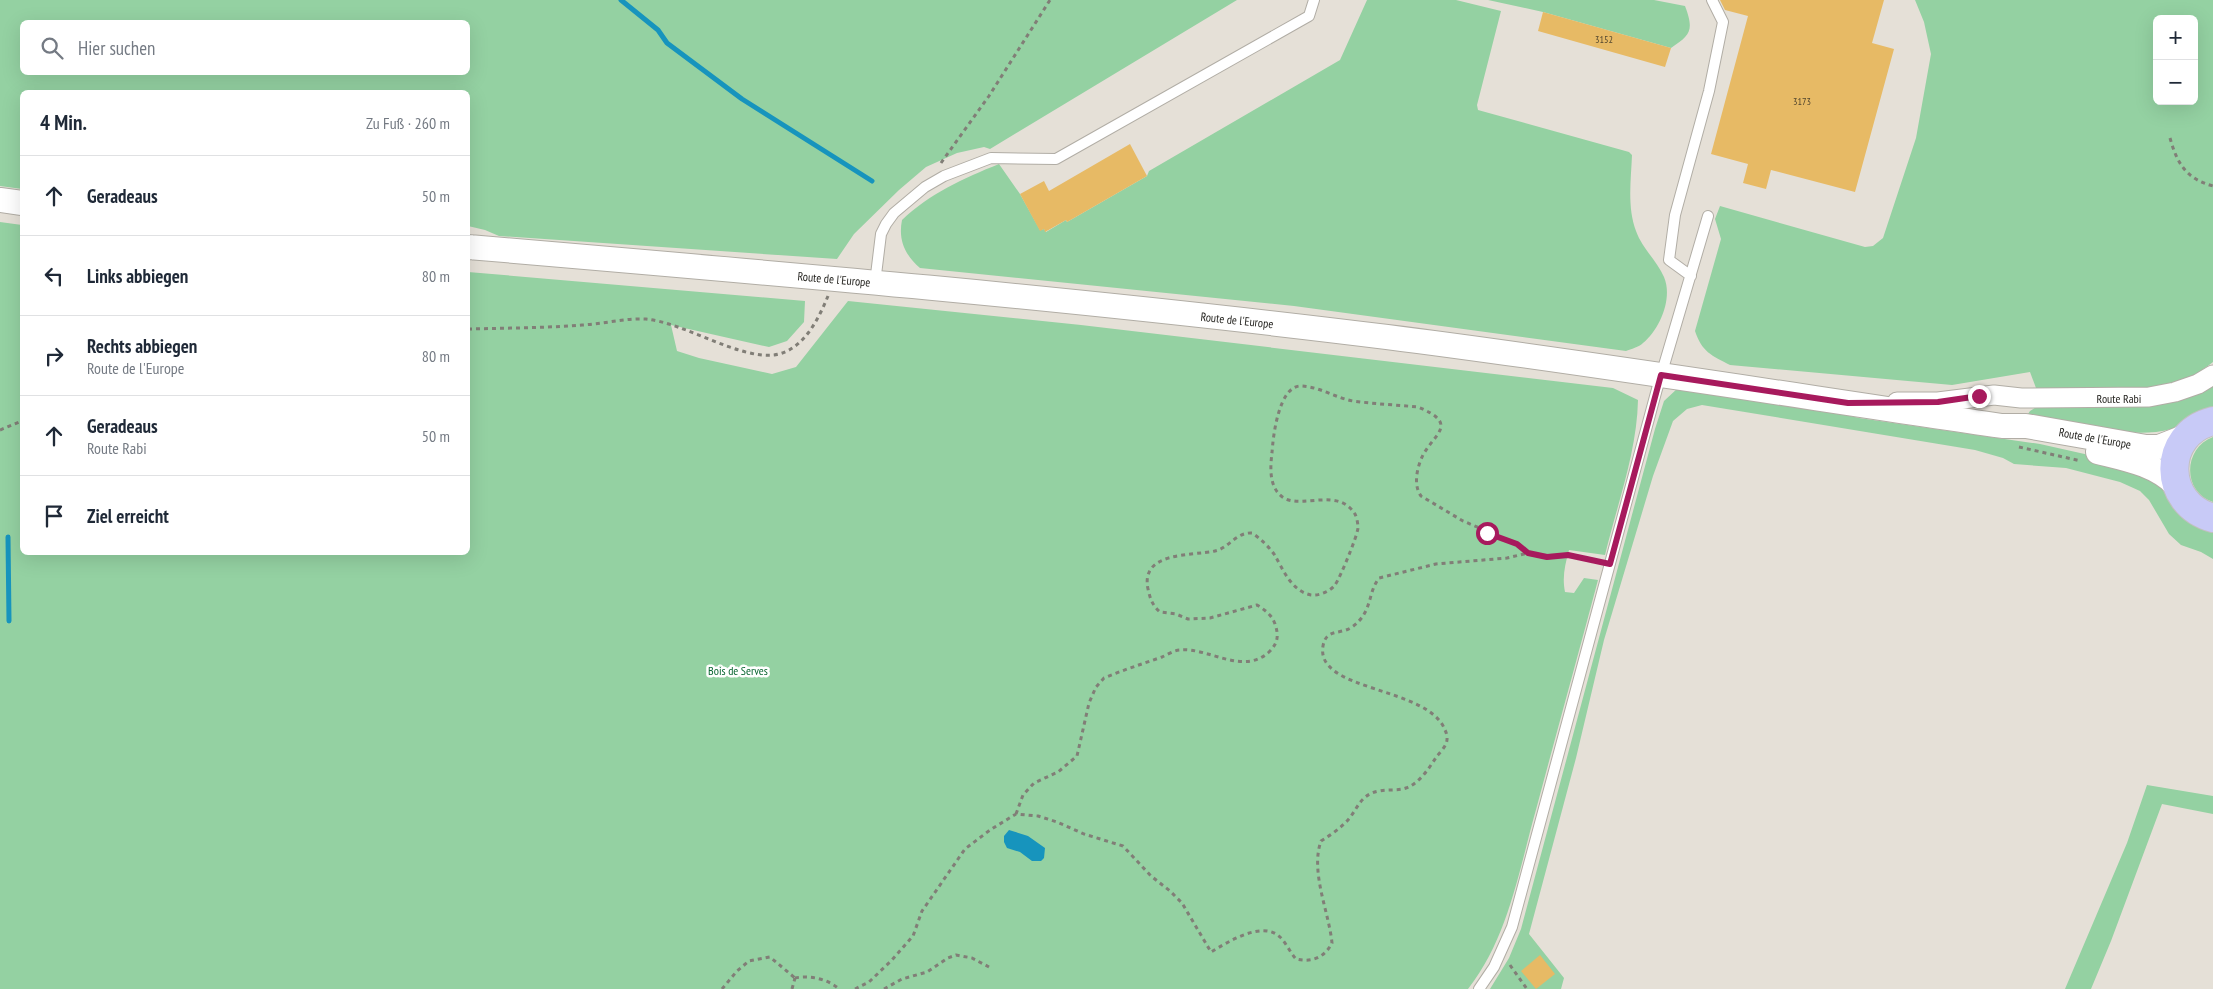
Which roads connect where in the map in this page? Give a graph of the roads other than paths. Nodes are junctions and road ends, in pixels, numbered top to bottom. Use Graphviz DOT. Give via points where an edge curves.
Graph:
graph roads {
  1 [pos="1314,0"];
  2 [pos="1712,0"];
  3 [pos="0,200"];
  4 [pos="20,203"];
  5 [pos="1708,216"];
  6 [pos="470,247"];
  7 [pos="1691,276"];
  8 [pos="875,283"];
  9 [pos="1661,375"];
  10 [pos="2213,375"];
  11 [pos="2021,398"];
  12 [pos="1848,403"];
  13 [pos="2213,421"];
  14 [pos="2002,426"];
  15 [pos="2187,436"];
  16 [pos="2176,485"];
  17 [pos="2213,518"];
  18 [pos="1479,989"];
  1 -- 8 [label="lane" via="1309,16 1056,159 991,158 925,186 886,224"];
  2 -- 7 [label="lane" via="1723,22 1709,91 1676,215 1669,260"];
  3 -- 4 [label="street"];
  5 -- 7 [label="lane"];
  6 -- 8 [label="street, Route de l'Europe"];
  7 -- 9 [label="lane"];
  8 -- 9 [label="street, Route de l'Europe" via="1269,323"];
  9 -- 12 [label="street, Route de l'Europe"];
  9 -- 18 [label="lane" via="1512,927 1494,967"];
  10 -- 11 [label="street, Route Rabi" via="2175,392 2149,397"];
  11 -- 12 [label="street, Route Rabi" via="1994,395 1938,402"];
  11 -- 14 [label="street" via="2006,407"];
  12 -- 14 [label="street, Route de l'Europe"];
  13 -- 15 [label="main road"];
  14 -- 15 [label="street, Route de l'Europe" via="2026,426 2146,447 2159,447"];
  14 -- 16 [label="street, Route de l'Europe" via="2154,468"];
  15 -- 16 [label="main road" via="2175,460"];
  16 -- 17 [label="main road" via="2190,506"];
}
